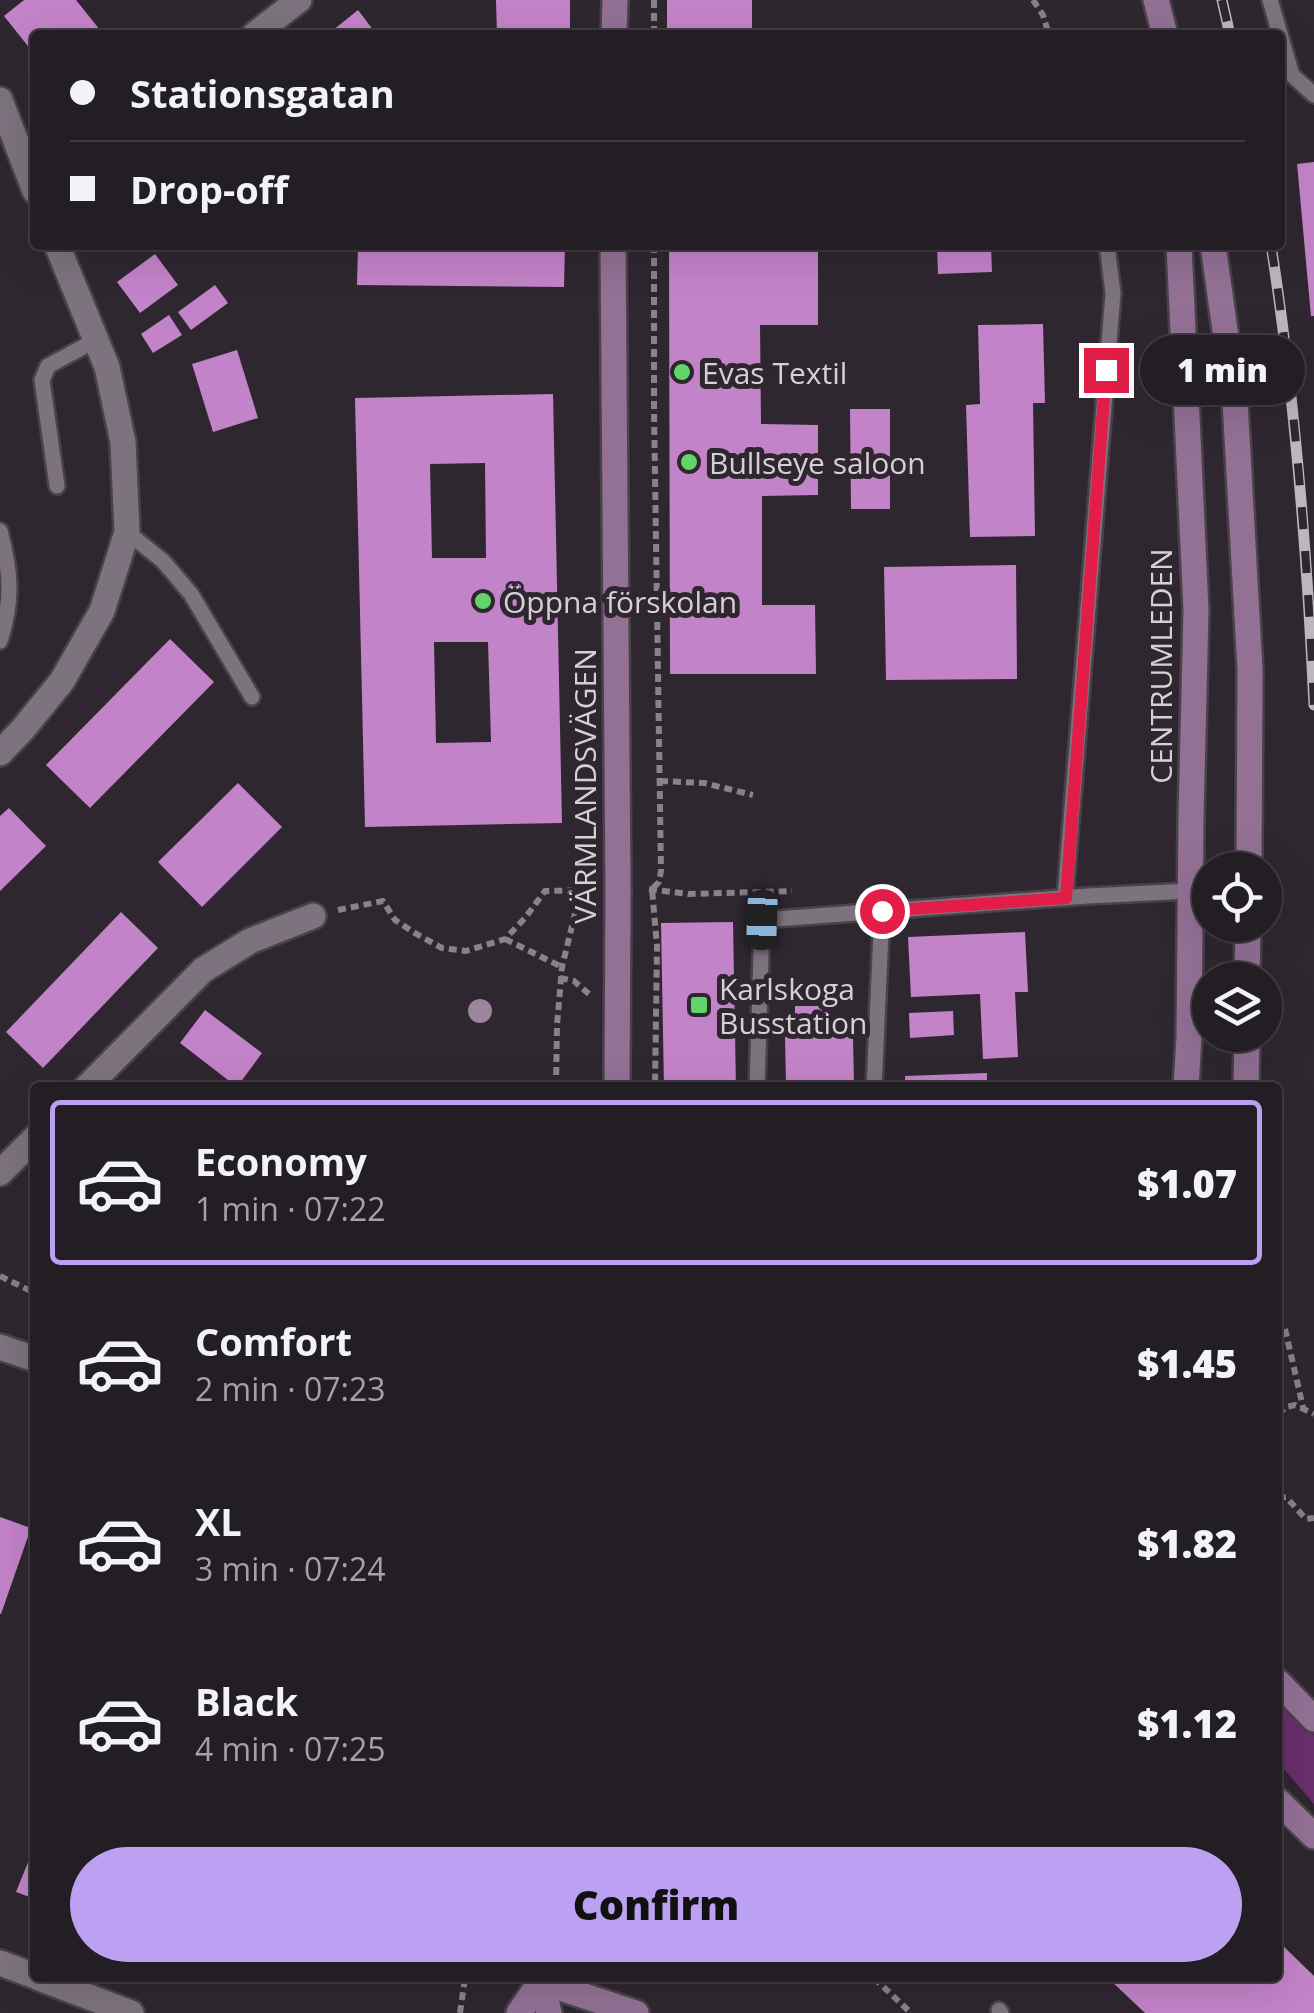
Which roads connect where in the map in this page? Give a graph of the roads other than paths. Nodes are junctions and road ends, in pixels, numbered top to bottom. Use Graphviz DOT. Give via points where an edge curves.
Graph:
graph roads {
  1 [pos="299,0"];
  2 [pos="615,0"];
  3 [pos="1156,0"];
  4 [pos="1270,0"];
  5 [pos="260,30"];
  6 [pos="614,30"];
  7 [pos="1164,30"];
  8 [pos="1279,30"];
  9 [pos="1285,51"];
  10 [pos="1314,95"];
  11 [pos="0,100"];
  12 [pos="30,178"];
  13 [pos="59,250"];
  14 [pos="612,250"];
  15 [pos="1108,250"];
  16 [pos="1179,250"];
  17 [pos="1214,250"];
  18 [pos="96,340"];
  19 [pos="57,486"];
  20 [pos="0,531"];
  21 [pos="127,532"];
  22 [pos="0,642"];
  23 [pos="252,697"];
  24 [pos="0,753"];
  25 [pos="1199,852"];
  26 [pos="1249,852"];
  27 [pos="1192,892"];
  28 [pos="1066,898"];
  29 [pos="882,911"];
  30 [pos="313,916"];
  31 [pos="1197,942"];
  32 [pos="1246,1052"];
  33 [pos="92,1082"];
  34 [pos="617,1082"];
  35 [pos="756,1082"];
  36 [pos="874,1082"];
  37 [pos="1186,1082"];
  38 [pos="1246,1082"];
  39 [pos="30,1143"];
  40 [pos="0,1172"];
  41 [pos="0,1347"];
  42 [pos="30,1357"];
  43 [pos="1282,1686"];
  44 [pos="1314,1719"];
  45 [pos="1282,1805"];
  46 [pos="1314,1836"];
  47 [pos="0,1963"];
  48 [pos="30,1974"];
  49 [pos="50,1982"];
  50 [pos="542,1982"];
  51 [pos="543,1982"];
  52 [pos="549,1982"];
  53 [pos="131,2013"];
  54 [pos="519,2013"];
  55 [pos="549,2013"];
  56 [pos="636,2013"];
  1 -- 5 [label="street"];
  2 -- 6 [label="street"];
  3 -- 7 [label="street"];
  4 -- 8 [label="lane"];
  9 -- 10 [label="lane" via="1292,75"];
  11 -- 12 [label="street"];
  13 -- 18 [label="street"];
  14 -- 34 [label="street, VÄRMLANDSVÄGEN"];
  15 -- 28 [label="lane" via="1112,293"];
  16 -- 25 [label="street, CENTRUMLEDEN"];
  17 -- 26 [label="street" via="1235,401 1250,670"];
  18 -- 19 [label="lane" via="48,366 42,380"];
  18 -- 21 [label="street" via="123,442"];
  20 -- 22 [label="lane" via="10,582"];
  21 -- 23 [label="lane" via="191,594"];
  21 -- 24 [label="street" via="102,611 62,682"];
  27 -- 28 [label="lane"];
  28 -- 29 [label="lane"];
  29 -- 35 [label="lane" via="762,920"];
  29 -- 36 [label="lane"];
  30 -- 33 [label="street" via="250,941 204,970"];
  31 -- 37 [label="street, CENTRUMLEDEN"];
  32 -- 38 [label="street"];
  39 -- 40 [label="street"];
  41 -- 42 [label="street"];
  43 -- 44 [label="street"];
  45 -- 46 [label="street"];
  47 -- 48 [label="street"];
  49 -- 53 [label="street"];
  50 -- 54 [label="street"];
  51 -- 55 [label="street"];
  52 -- 56 [label="street"];
}
